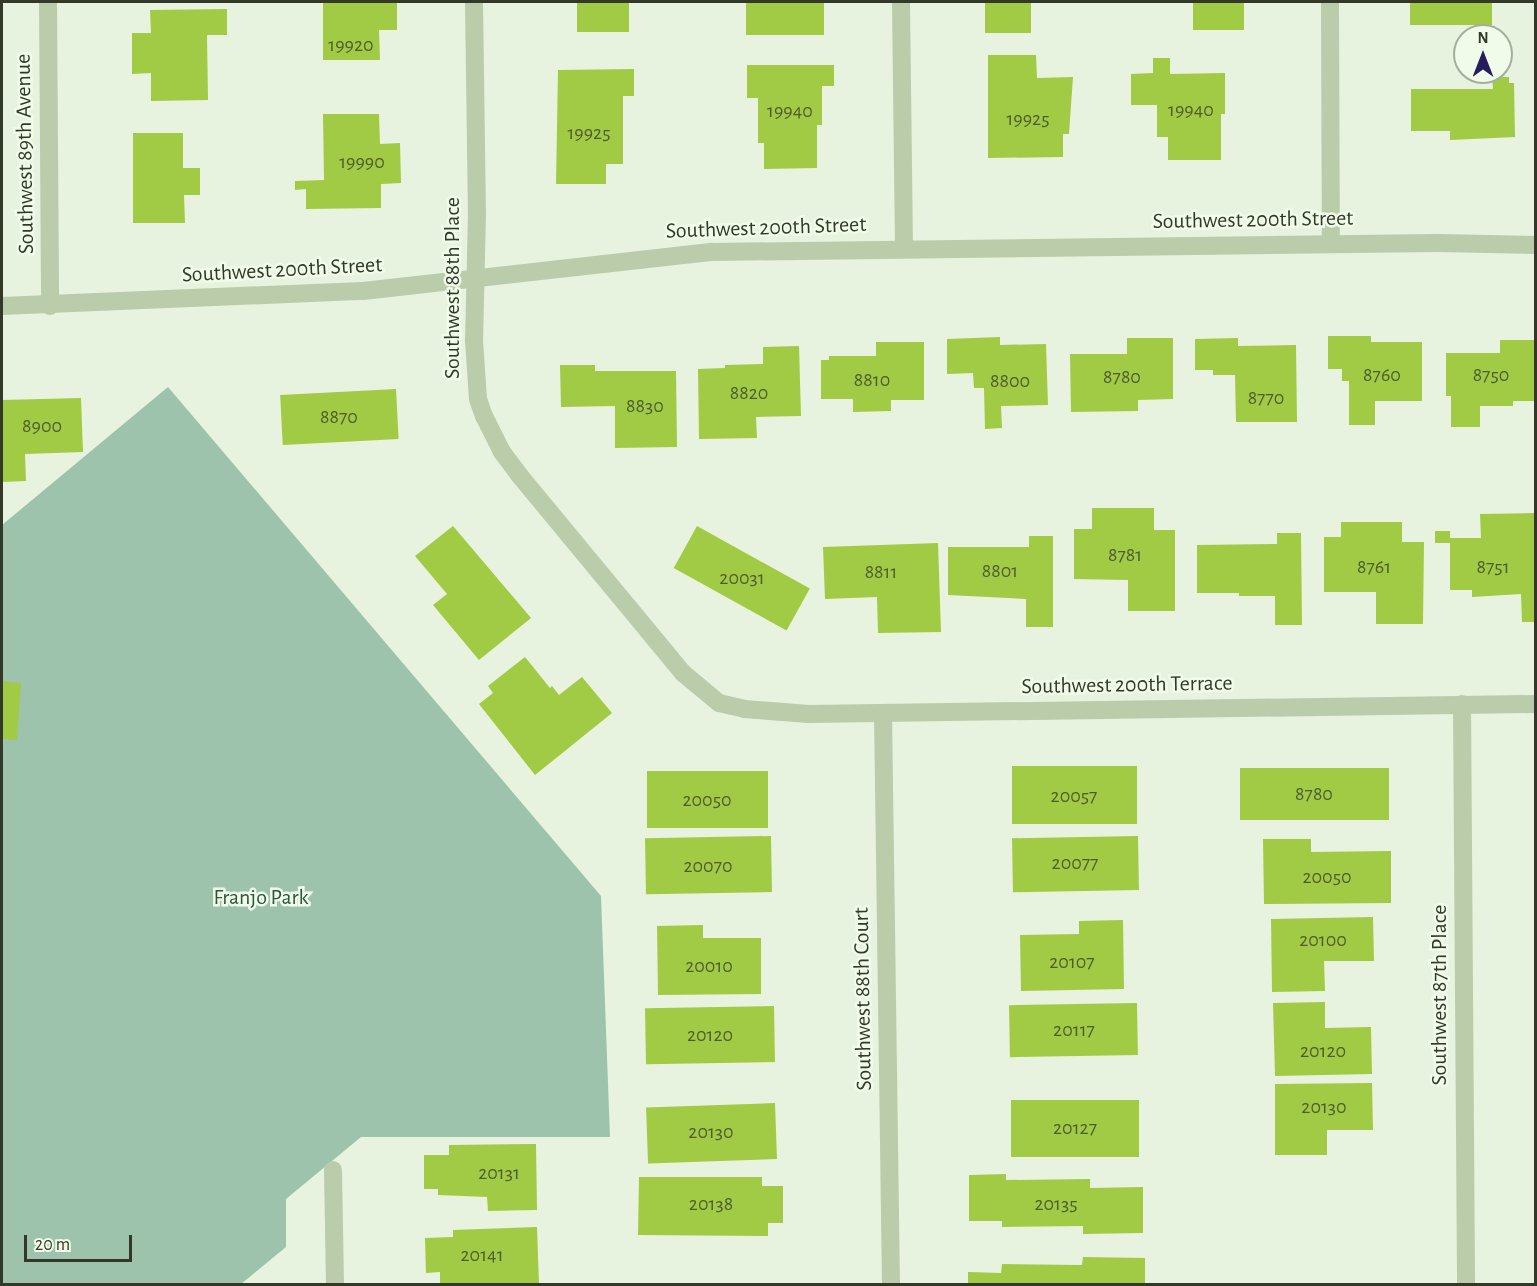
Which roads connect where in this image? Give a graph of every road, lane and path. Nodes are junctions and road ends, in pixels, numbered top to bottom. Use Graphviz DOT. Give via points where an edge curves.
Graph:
graph roads {
  1 [pos="48,2"];
  2 [pos="474,2"];
  3 [pos="901,2"];
  4 [pos="1330,2"];
  5 [pos="1331,244"];
  6 [pos="1536,245"];
  7 [pos="904,247"];
  8 [pos="475,278"];
  9 [pos="2,306"];
  10 [pos="50,306"];
  11 [pos="719,703"];
  12 [pos="1462,704"];
  13 [pos="1536,704"];
  14 [pos="883,713"];
  15 [pos="333,1170"];
  16 [pos="335,1284"];
  17 [pos="891,1284"];
  18 [pos="1466,1284"];
  1 -- 10 [label="street, Southwest 89th Avenue"];
  2 -- 8 [label="street, Southwest 88th Place"];
  3 -- 7 [label="street"];
  4 -- 5 [label="street"];
  5 -- 6 [label="street, Southwest 200th Street"];
  5 -- 7 [label="street, Southwest 200th Street"];
  7 -- 8 [label="street, Southwest 200th Street" via="713,252"];
  8 -- 10 [label="street, Southwest 200th Street" via="363,291"];
  8 -- 11 [label="street, Southwest 88th Place" via="478,399 502,452 683,673"];
  9 -- 10 [label="street, Southwest 200th Street"];
  11 -- 14 [label="street, Southwest 200th Terrace" via="776,713"];
  12 -- 13 [label="street, Southwest 200th Terrace"];
  12 -- 14 [label="street, Southwest 200th Terrace"];
  12 -- 18 [label="street, Southwest 87th Place"];
  14 -- 17 [label="street, Southwest 88th Court"];
  15 -- 16 [label="street"];
}
